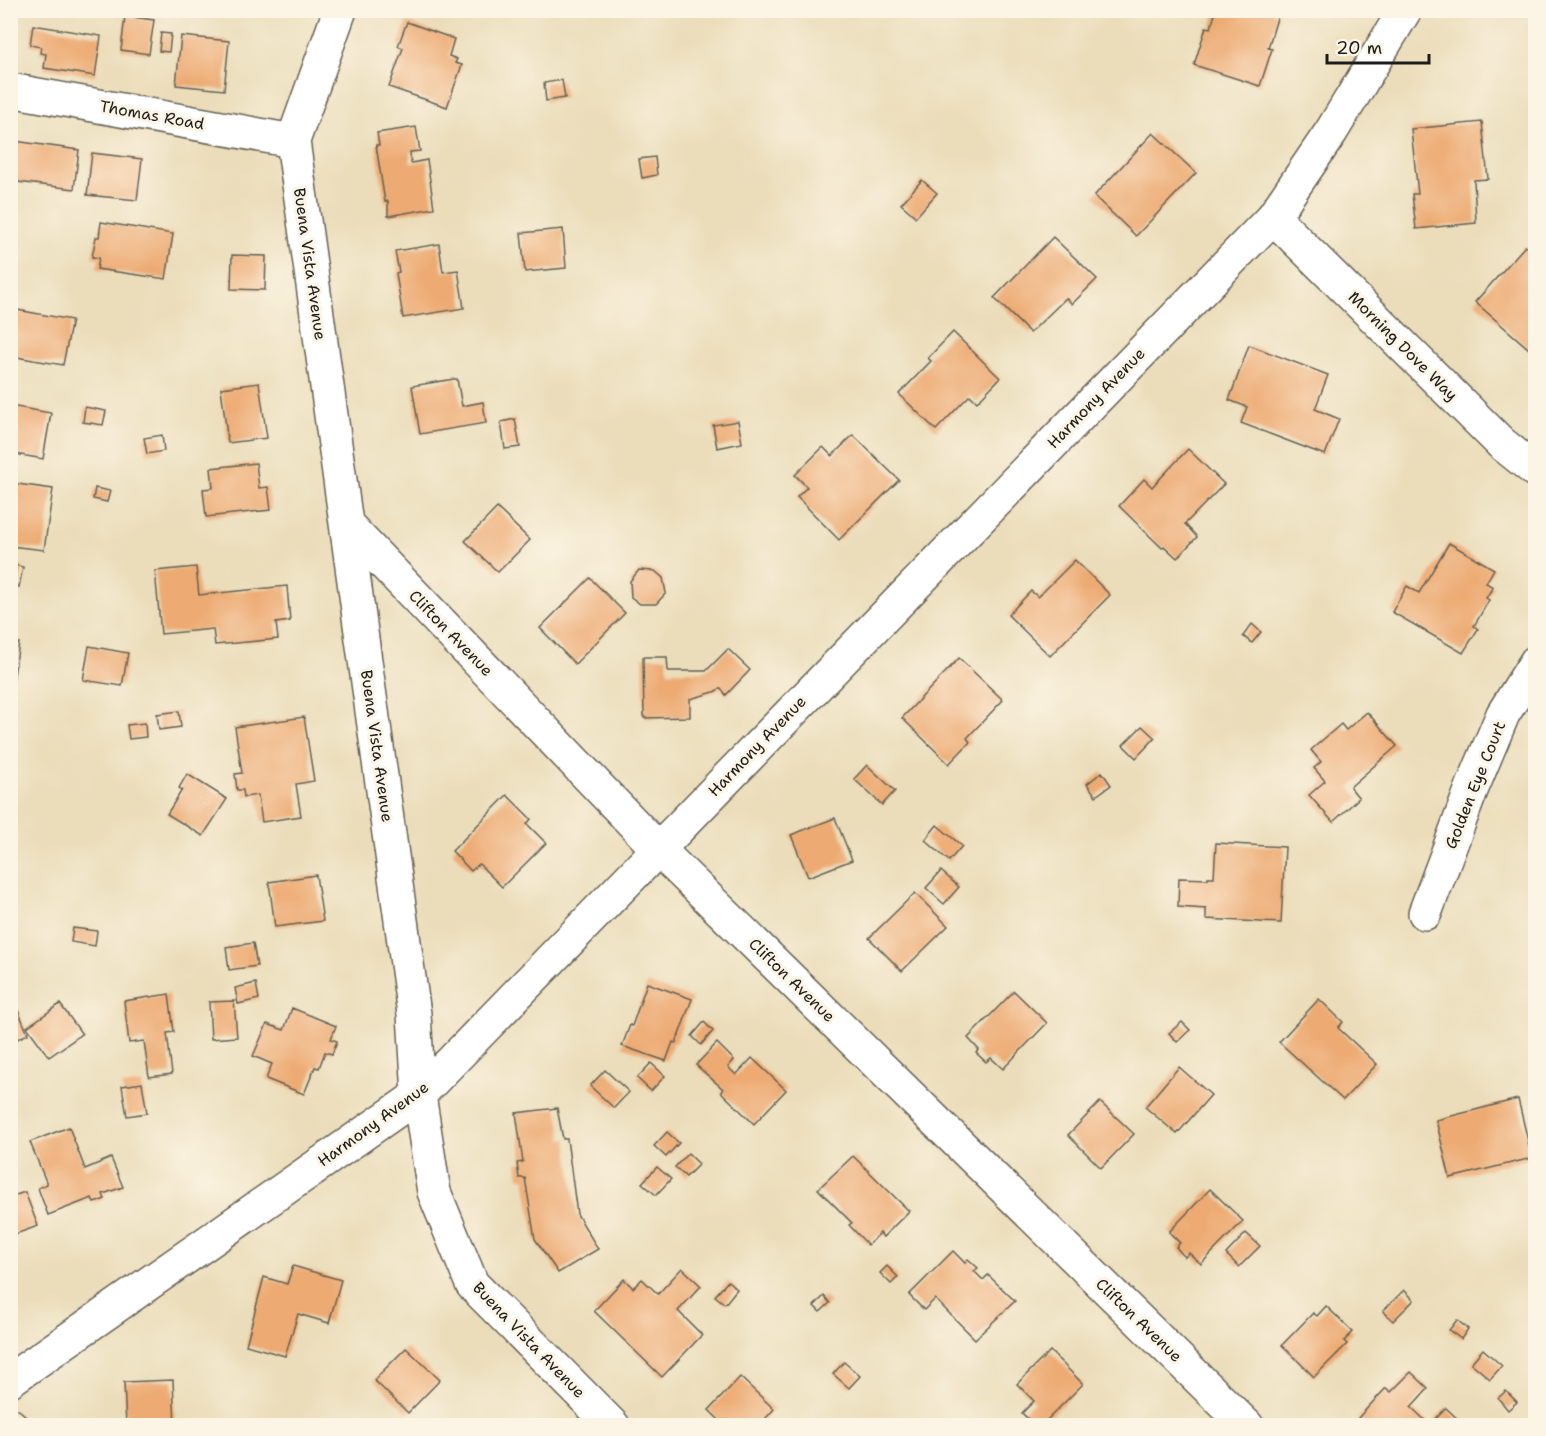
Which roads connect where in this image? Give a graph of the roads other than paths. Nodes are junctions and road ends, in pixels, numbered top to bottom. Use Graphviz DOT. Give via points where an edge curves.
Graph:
graph roads {
  1 [pos="340,10"];
  2 [pos="1405,10"];
  3 [pos="10,90"];
  4 [pos="293,141"];
  5 [pos="1273,217"];
  6 [pos="1536,471"];
  7 [pos="347,525"];
  8 [pos="1536,662"];
  9 [pos="658,849"];
  10 [pos="1425,913"];
  11 [pos="419,1095"];
  12 [pos="10,1380"];
  13 [pos="613,1425"];
  14 [pos="1247,1425"];
  1 -- 4 [label="street, Buena Vista Avenue"];
  2 -- 5 [label="street, Harmony Avenue" via="1331,132"];
  3 -- 4 [label="street, Thomas Road"];
  4 -- 7 [label="street, Buena Vista Avenue"];
  5 -- 6 [label="street, Morning Dove Way" via="1501,444"];
  5 -- 9 [label="street, Harmony Avenue"];
  7 -- 9 [label="street, Clifton Avenue"];
  7 -- 11 [label="street, Buena Vista Avenue" via="414,1014"];
  8 -- 10 [label="street, Golden Eye Court" via="1503,714"];
  9 -- 11 [label="street, Harmony Avenue"];
  9 -- 14 [label="street, Clifton Avenue"];
  11 -- 12 [label="street, Harmony Avenue"];
  11 -- 13 [label="street, Buena Vista Avenue" via="434,1192 471,1284"];
}
